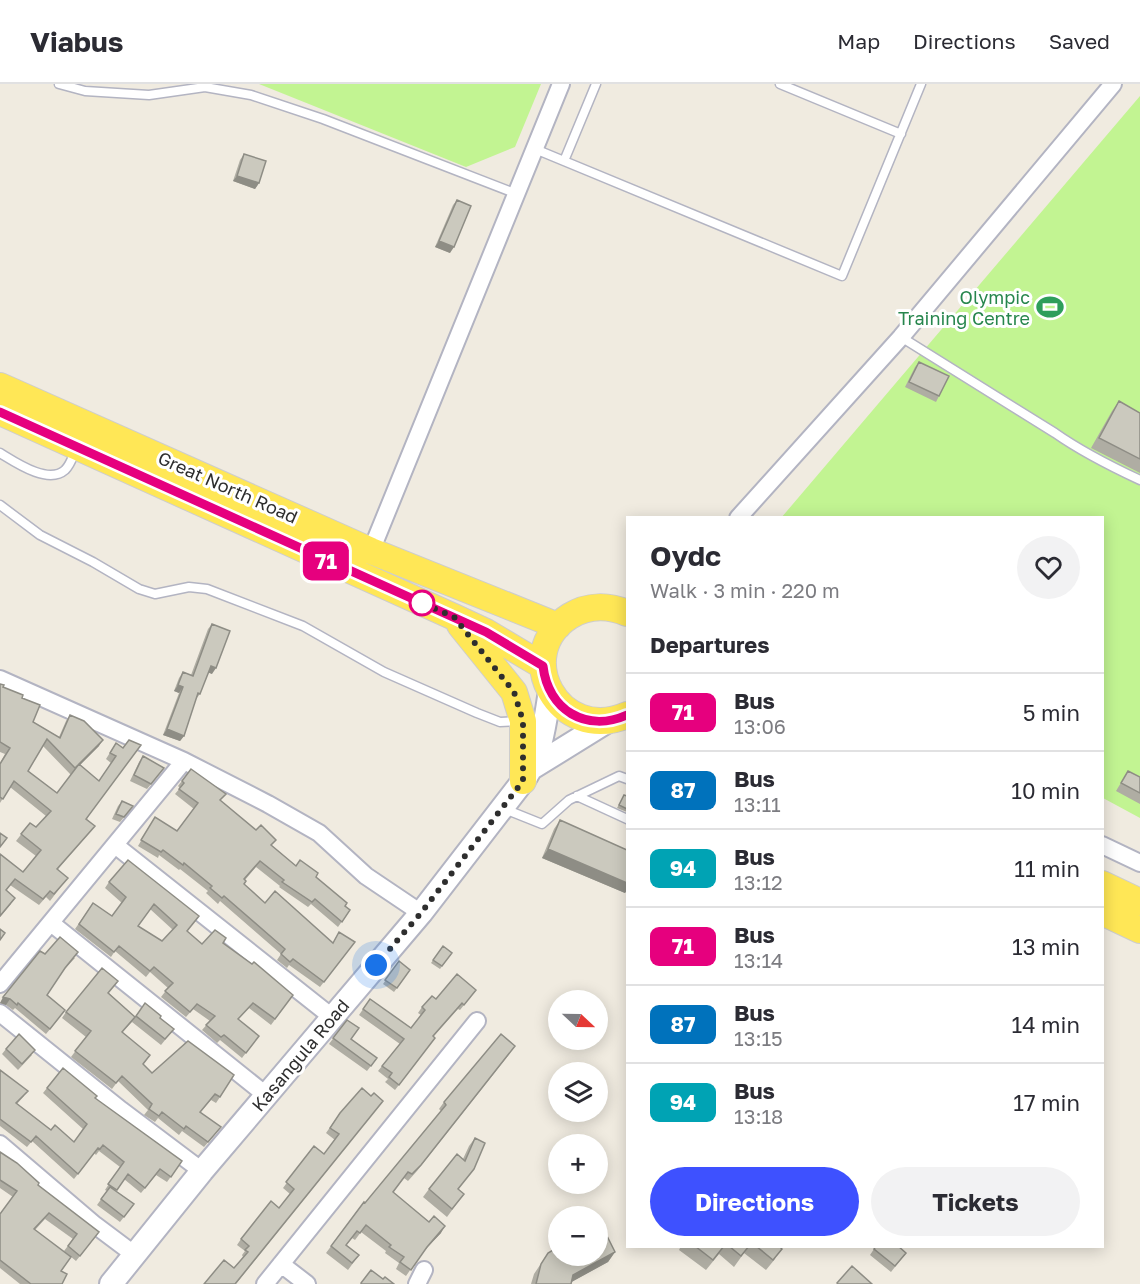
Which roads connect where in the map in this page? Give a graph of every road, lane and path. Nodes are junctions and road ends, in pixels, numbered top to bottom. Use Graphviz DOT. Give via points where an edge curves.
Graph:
graph roads {
  1 [pos="59,84"];
  2 [pos="561,84"];
  3 [pos="596,84"];
  4 [pos="780,84"];
  5 [pos="921,84"];
  6 [pos="1113,84"];
  7 [pos="901,134"];
  8 [pos="535,149"];
  9 [pos="564,161"];
  10 [pos="518,194"];
  11 [pos="901,337"];
  12 [pos="0,386"];
  13 [pos="0,412"];
  14 [pos="76,447"];
  15 [pos="0,453"];
  16 [pos="1140,480"];
  17 [pos="0,505"];
  18 [pos="740,516"];
  19 [pos="371,551"];
  20 [pos="624,609"];
  21 [pos="454,617"];
  22 [pos="558,626"];
  23 [pos="543,666"];
  24 [pos="0,679"];
  25 [pos="550,691"];
  26 [pos="618,718"];
  27 [pos="523,721"];
  28 [pos="184,761"];
  29 [pos="528,775"];
  30 [pos="626,779"];
  31 [pos="577,796"];
  32 [pos="502,808"];
  33 [pos="626,819"];
  34 [pos="115,845"];
  35 [pos="1104,846"];
  36 [pos="1140,863"];
  37 [pos="1104,885"];
  38 [pos="1140,902"];
  39 [pos="421,913"];
  40 [pos="1104,913"];
  41 [pos="51,922"];
  42 [pos="1140,930"];
  43 [pos="0,984"];
  44 [pos="0,1013"];
  45 [pos="332,1017"];
  46 [pos="477,1021"];
  47 [pos="266,1095"];
  48 [pos="0,1144"];
  49 [pos="202,1171"];
  50 [pos="135,1255"];
  51 [pos="281,1264"];
  52 [pos="111,1284"];
  53 [pos="266,1284"];
  54 [pos="307,1284"];
  1 -- 10 [label="lane" via="85,91 149,95 205,87 251,95"];
  2 -- 8 [label="street"];
  3 -- 9 [label="lane"];
  4 -- 7 [label="lane"];
  5 -- 7 [label="lane"];
  6 -- 11 [label="street"];
  7 -- 9 [label="lane" via="842,276"];
  8 -- 9 [label="lane"];
  8 -- 10 [label="street"];
  10 -- 19 [label="street"];
  11 -- 16 [label="lane" via="1075,447"];
  11 -- 18 [label="street"];
  12 -- 19 [label="main road, Great North Road"];
  13 -- 14 [label="main road, Great North Road"];
  14 -- 15 [label="lane" via="63,472 45,474 28,470"];
  14 -- 21 [label="main road, Great North Road"];
  17 -- 27 [label="lane" via="40,535 139,588 155,594 189,587 207,589 303,626 384,672 477,713 500,722"];
  19 -- 22 [label="main road, Great North Road"];
  20 -- 22 [label="main road" via="586,609"];
  21 -- 23 [label="main road, Great North Road"];
  21 -- 27 [label="main road" via="514,692"];
  22 -- 23 [label="main road" via="547,645"];
  23 -- 25 [label="main road"];
  24 -- 28 [label="street"];
  25 -- 26 [label="main road" via="563,708 579,718 597,722"];
  25 -- 29 [label="main road, Kasangula Road"];
  26 -- 29 [label="main road, Kasangula Road"];
  27 -- 29 [label="main road"];
  28 -- 34 [label="street"];
  28 -- 39 [label="street" via="319,833 366,876"];
  29 -- 32 [label="main road, Kasangula Road"];
  30 -- 31 [label="lane" via="619,776"];
  31 -- 32 [label="lane" via="542,824"];
  31 -- 33 [label="lane"];
  32 -- 39 [label="main road, Kasangula Road"];
  34 -- 41 [label="street"];
  34 -- 45 [label="street"];
  35 -- 36 [label="street"];
  37 -- 38 [label="main road"];
  39 -- 45 [label="main road, Kasangula Road"];
  40 -- 42 [label="main road"];
  41 -- 43 [label="street"];
  41 -- 47 [label="street"];
  44 -- 49 [label="street"];
  45 -- 47 [label="main road, Kasangula Road"];
  46 -- 51 [label="street"];
  47 -- 49 [label="main road, Kasangula Road"];
  48 -- 50 [label="street"];
  49 -- 50 [label="main road, Kasangula Road"];
  50 -- 52 [label="main road, Kasangula Road"];
  51 -- 53 [label="street"];
  51 -- 54 [label="street"];
}
